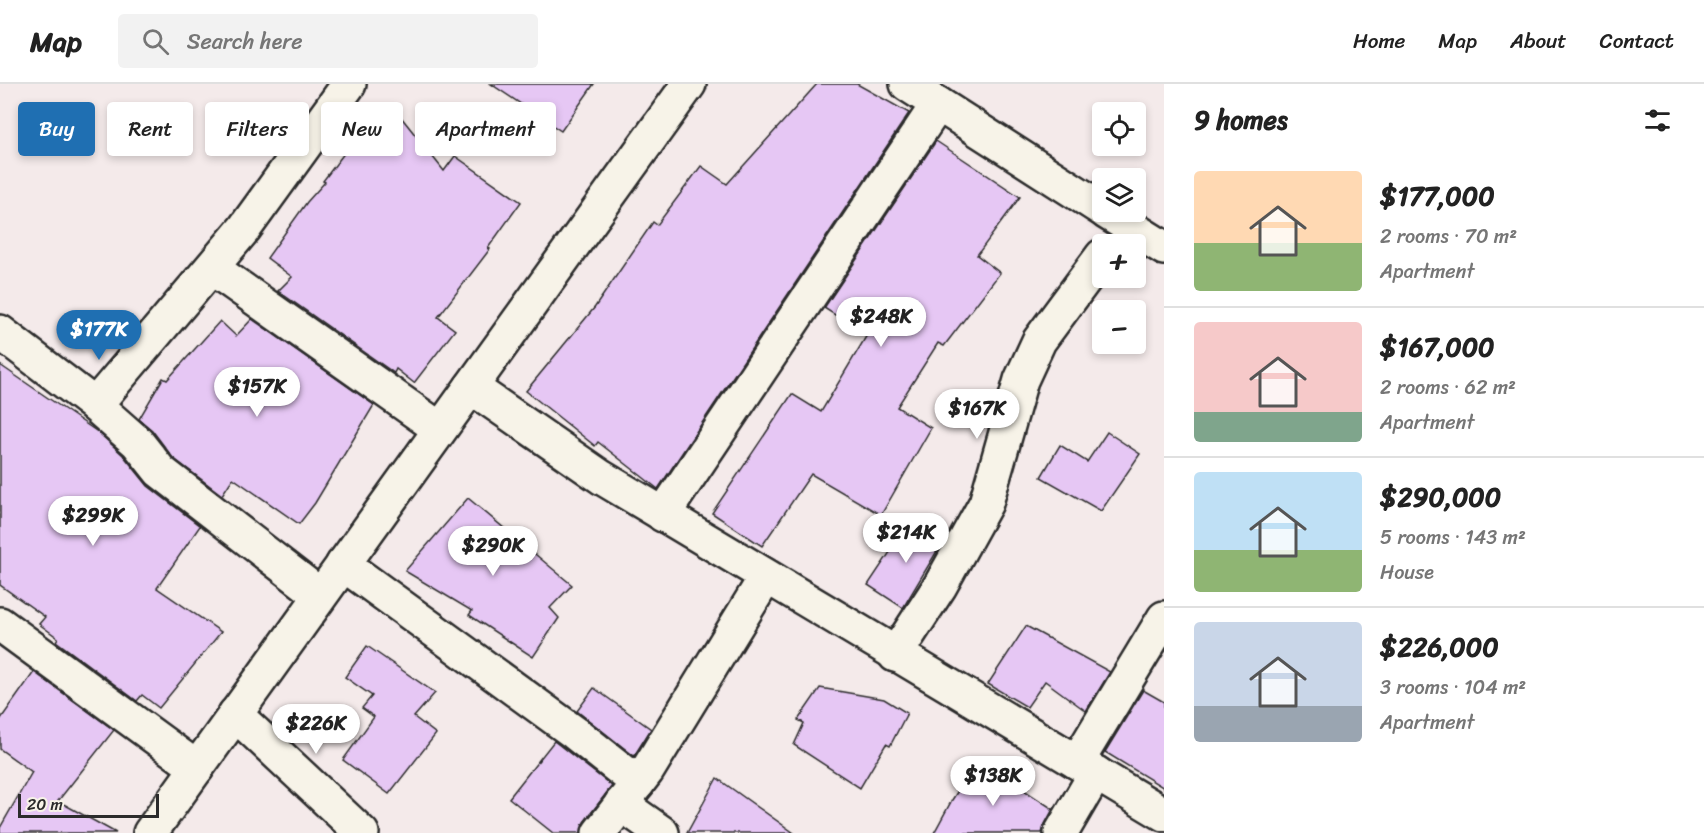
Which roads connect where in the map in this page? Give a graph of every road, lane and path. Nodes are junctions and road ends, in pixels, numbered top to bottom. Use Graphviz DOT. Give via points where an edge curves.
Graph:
graph roads {
  1 [pos="349,84"];
  2 [pos="689,84"];
  3 [pos="907,84"];
  4 [pos="938,104"];
  5 [pos="1092,209"];
  6 [pos="1111,222"];
  7 [pos="1164,248"];
  8 [pos="212,268"];
  9 [pos="1092,269"];
  10 [pos="0,332"];
  11 [pos="471,387"];
  12 [pos="95,405"];
  13 [pos="440,429"];
  14 [pos="663,515"];
  15 [pos="343,564"];
  16 [pos="766,577"];
  17 [pos="320,595"];
  18 [pos="1164,618"];
  19 [pos="3,632"];
  20 [pos="895,655"];
  21 [pos="235,714"];
  22 [pos="197,768"];
  23 [pos="1087,768"];
  24 [pos="630,793"];
  25 [pos="1164,814"];
  26 [pos="150,833"];
  27 [pos="362,833"];
  28 [pos="599,833"];
  29 [pos="662,833"];
  30 [pos="1061,833"];
  1 -- 8 [label="street"];
  2 -- 11 [label="street"];
  3 -- 4 [label="street"];
  4 -- 5 [label="street"];
  4 -- 14 [label="street"];
  6 -- 7 [label="street"];
  8 -- 12 [label="street"];
  8 -- 13 [label="street"];
  9 -- 20 [label="street" via="1039,341 1021,380 986,503 940,586"];
  10 -- 12 [label="street"];
  11 -- 13 [label="street"];
  11 -- 14 [label="street"];
  12 -- 17 [label="street" via="137,442 160,471"];
  13 -- 15 [label="street"];
  14 -- 16 [label="street"];
  15 -- 17 [label="street"];
  15 -- 24 [label="street" via="575,733"];
  16 -- 20 [label="street"];
  16 -- 24 [label="street"];
  17 -- 21 [label="street"];
  18 -- 23 [label="street"];
  19 -- 22 [label="street"];
  20 -- 23 [label="street"];
  21 -- 22 [label="street"];
  21 -- 27 [label="street"];
  22 -- 26 [label="street"];
  23 -- 25 [label="street"];
  23 -- 30 [label="street"];
  24 -- 28 [label="street"];
  24 -- 29 [label="street"];
}
